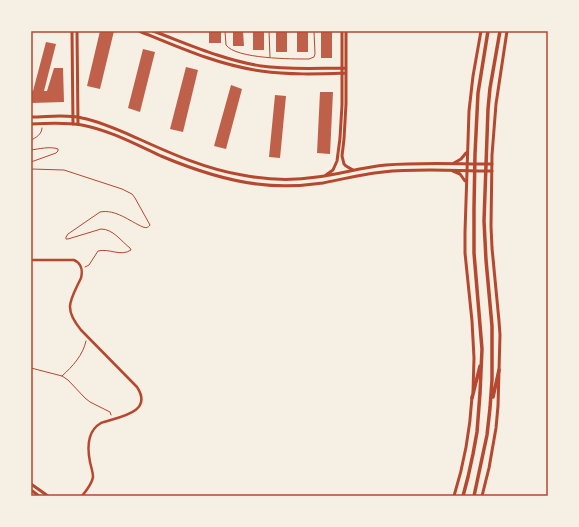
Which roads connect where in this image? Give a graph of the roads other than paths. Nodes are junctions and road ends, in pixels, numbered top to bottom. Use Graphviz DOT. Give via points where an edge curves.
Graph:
graph roads {
  1 [pos="72,31"];
  2 [pos="77,31"];
  3 [pos="138,31"];
  4 [pos="153,31"];
  5 [pos="225,31"];
  6 [pos="269,31"];
  7 [pos="314,31"];
  8 [pos="342,31"];
  9 [pos="346,31"];
  10 [pos="481,31"];
  11 [pos="488,31"];
  12 [pos="500,31"];
  13 [pos="507,31"];
  14 [pos="270,58"];
  15 [pos="342,68"];
  16 [pos="346,68"];
  17 [pos="342,73"];
  18 [pos="346,73"];
  19 [pos="73,116"];
  20 [pos="78,117"];
  21 [pos="31,118"];
  22 [pos="31,124"];
  23 [pos="73,124"];
  24 [pos="78,124"];
  25 [pos="467,149"];
  26 [pos="450,164"];
  27 [pos="467,164"];
  28 [pos="492,164"];
  29 [pos="353,170"];
  30 [pos="450,171"];
  31 [pos="467,171"];
  32 [pos="492,171"];
  33 [pos="325,176"];
  34 [pos="466,184"];
  35 [pos="31,260"];
  36 [pos="482,357"];
  37 [pos="500,370"];
  38 [pos="472,398"];
  39 [pos="490,408"];
  40 [pos="31,484"];
  41 [pos="31,490"];
  42 [pos="39,496"];
  43 [pos="48,496"];
  44 [pos="82,496"];
  45 [pos="454,496"];
  46 [pos="463,496"];
  47 [pos="474,496"];
  48 [pos="482,496"];
  1 -- 19 [label="street"];
  2 -- 20 [label="street"];
  3 -- 17 [label="street" via="211,59 247,69 275,73"];
  4 -- 15 [label="street" via="230,60 249,64 276,68"];
  5 -- 14 [label="lane" via="226,45 231,50"];
  6 -- 14 [label="lane"];
  7 -- 14 [label="lane" via="314,57 309,60"];
  8 -- 15 [label="street"];
  9 -- 16 [label="street"];
  10 -- 25 [label="street" via="470,93"];
  11 -- 36 [label="main road" via="478,93 475,154 474,253"];
  12 -- 39 [label="main road" via="488,109 484,220 492,326"];
  13 -- 28 [label="street" via="496,104"];
  15 -- 16 [label="street"];
  15 -- 17 [label="street"];
  16 -- 18 [label="street"];
  17 -- 18 [label="street"];
  17 -- 33 [label="street" via="342,120 338,156 333,170"];
  18 -- 29 [label="street" via="346,115 342,156 344,164"];
  19 -- 20 [label="street"];
  19 -- 21 [label="street"];
  19 -- 23 [label="street"];
  20 -- 24 [label="street"];
  20 -- 33 [label="street" via="99,122 195,163 228,173 274,179"];
  22 -- 23 [label="street"];
  23 -- 24 [label="street"];
  24 -- 30 [label="street" via="103,131 207,174 259,185 295,186 383,172"];
  25 -- 26 [label="street" via="461,159"];
  25 -- 27 [label="street"];
  26 -- 27 [label="street"];
  26 -- 29 [label="street" via="400,164"];
  27 -- 28 [label="street"];
  27 -- 31 [label="street"];
  28 -- 32 [label="street"];
  29 -- 33 [label="street"];
  30 -- 31 [label="street"];
  30 -- 34 [label="street" via="460,174"];
  31 -- 32 [label="street"];
  31 -- 34 [label="street"];
  32 -- 37 [label="street" via="491,226 499,321"];
  34 -- 38 [label="street" via="465,253 474,358"];
  35 -- 44 [label="street" via="74,260 80,265 82,278 70,304 75,322 137,387 142,397 135,412 101,422 92,430 88,452 93,478"];
  36 -- 38 [label="main road"];
  36 -- 46 [label="main road" via="477,432"];
  37 -- 39 [label="main road"];
  37 -- 48 [label="street" via="496,428"];
  38 -- 45 [label="street" via="468,441"];
  39 -- 47 [label="main road"];
  40 -- 43 [label="street"];
  41 -- 42 [label="street"];
}
